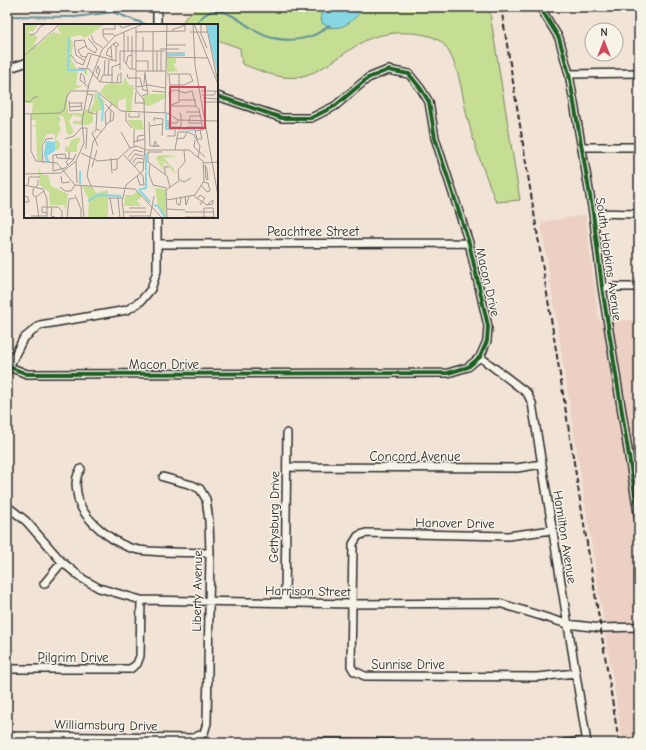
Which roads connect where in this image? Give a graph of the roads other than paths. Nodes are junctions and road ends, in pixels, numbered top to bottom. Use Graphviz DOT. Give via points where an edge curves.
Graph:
graph roads {
  1 [pos="157,7"];
  2 [pos="540,7"];
  3 [pos="157,24"];
  4 [pos="24,63"];
  5 [pos="7,69"];
  6 [pos="639,73"];
  7 [pos="569,74"];
  8 [pos="218,96"];
  9 [pos="582,147"];
  10 [pos="639,147"];
  11 [pos="593,214"];
  12 [pos="639,214"];
  13 [pos="157,218"];
  14 [pos="469,243"];
  15 [pos="157,244"];
  16 [pos="602,287"];
  17 [pos="639,287"];
  18 [pos="480,357"];
  19 [pos="8,368"];
  20 [pos="287,433"];
  21 [pos="542,464"];
  22 [pos="286,467"];
  23 [pos="81,469"];
  24 [pos="163,477"];
  25 [pos="7,506"];
  26 [pos="639,520"];
  27 [pos="552,530"];
  28 [pos="358,536"];
  29 [pos="210,552"];
  30 [pos="62,562"];
  31 [pos="44,584"];
  32 [pos="141,600"];
  33 [pos="209,601"];
  34 [pos="285,602"];
  35 [pos="352,604"];
  36 [pos="567,624"];
  37 [pos="639,627"];
  38 [pos="7,669"];
  39 [pos="576,673"];
  40 [pos="204,733"];
  41 [pos="7,736"];
  42 [pos="89,740"];
  43 [pos="316,742"];
  44 [pos="587,742"];
  45 [pos="397,743"];
  46 [pos="564,743"];
  1 -- 3 [label="street"];
  2 -- 7 [label="street, South Hopkins Avenue" via="559,38"];
  4 -- 5 [label="street"];
  6 -- 7 [label="street"];
  7 -- 9 [label="street, South Hopkins Avenue"];
  8 -- 14 [label="street, Macon Drive" via="282,118 311,118 336,106 368,78 388,70 410,74 429,102 435,138"];
  9 -- 10 [label="street"];
  9 -- 11 [label="street, South Hopkins Avenue"];
  11 -- 12 [label="street"];
  11 -- 16 [label="street, South Hopkins Avenue"];
  13 -- 15 [label="street"];
  14 -- 15 [label="street, Peachtree Street"];
  14 -- 18 [label="street, Macon Drive" via="488,326 487,341"];
  15 -- 19 [label="street" via="157,271 142,301 127,310 40,325 23,339"];
  16 -- 17 [label="street"];
  16 -- 26 [label="street, South Hopkins Avenue"];
  18 -- 19 [label="street, Macon Drive" via="468,367 448,373 27,374"];
  18 -- 21 [label="street, Hamilton Avenue" via="527,393 532,403"];
  20 -- 22 [label="street, Gettysburg Drive"];
  21 -- 22 [label="street, Concord Avenue" via="517,468"];
  21 -- 27 [label="street, Hamilton Avenue"];
  22 -- 34 [label="street, Gettysburg Drive"];
  23 -- 29 [label="street" via="77,474 76,484 78,500 83,511 95,526 115,540 138,550"];
  24 -- 29 [label="street, Liberty Avenue" via="192,485 200,490 206,499"];
  25 -- 30 [label="street, Harrison Street" via="26,521"];
  27 -- 28 [label="street, Hanover Drive" via="508,536"];
  27 -- 36 [label="street, Hamilton Avenue"];
  28 -- 35 [label="street, Sunrise Drive" via="353,544"];
  29 -- 33 [label="street, Liberty Avenue"];
  30 -- 31 [label="street"];
  30 -- 32 [label="street, Harrison Street" via="99,588"];
  32 -- 33 [label="street, Harrison Street"];
  32 -- 38 [label="street, Pilgrim Drive" via="140,656 137,664 130,669"];
  33 -- 34 [label="street, Harrison Street"];
  33 -- 40 [label="street, Liberty Avenue" via="207,723"];
  34 -- 35 [label="street, Harrison Street"];
  35 -- 36 [label="street, Harrison Street" via="499,603"];
  35 -- 39 [label="street, Sunrise Drive" via="352,666 359,675 537,677"];
  36 -- 37 [label="street, Harrison Street" via="601,628"];
  36 -- 39 [label="street, Hamilton Avenue"];
  39 -- 44 [label="street, Hamilton Avenue"];
  40 -- 42 [label="street, Williamsburg Drive" via="194,738"];
  41 -- 42 [label="street, Williamsburg Drive"];
  43 -- 45 [label="street"];
  44 -- 46 [label="street"];
}
